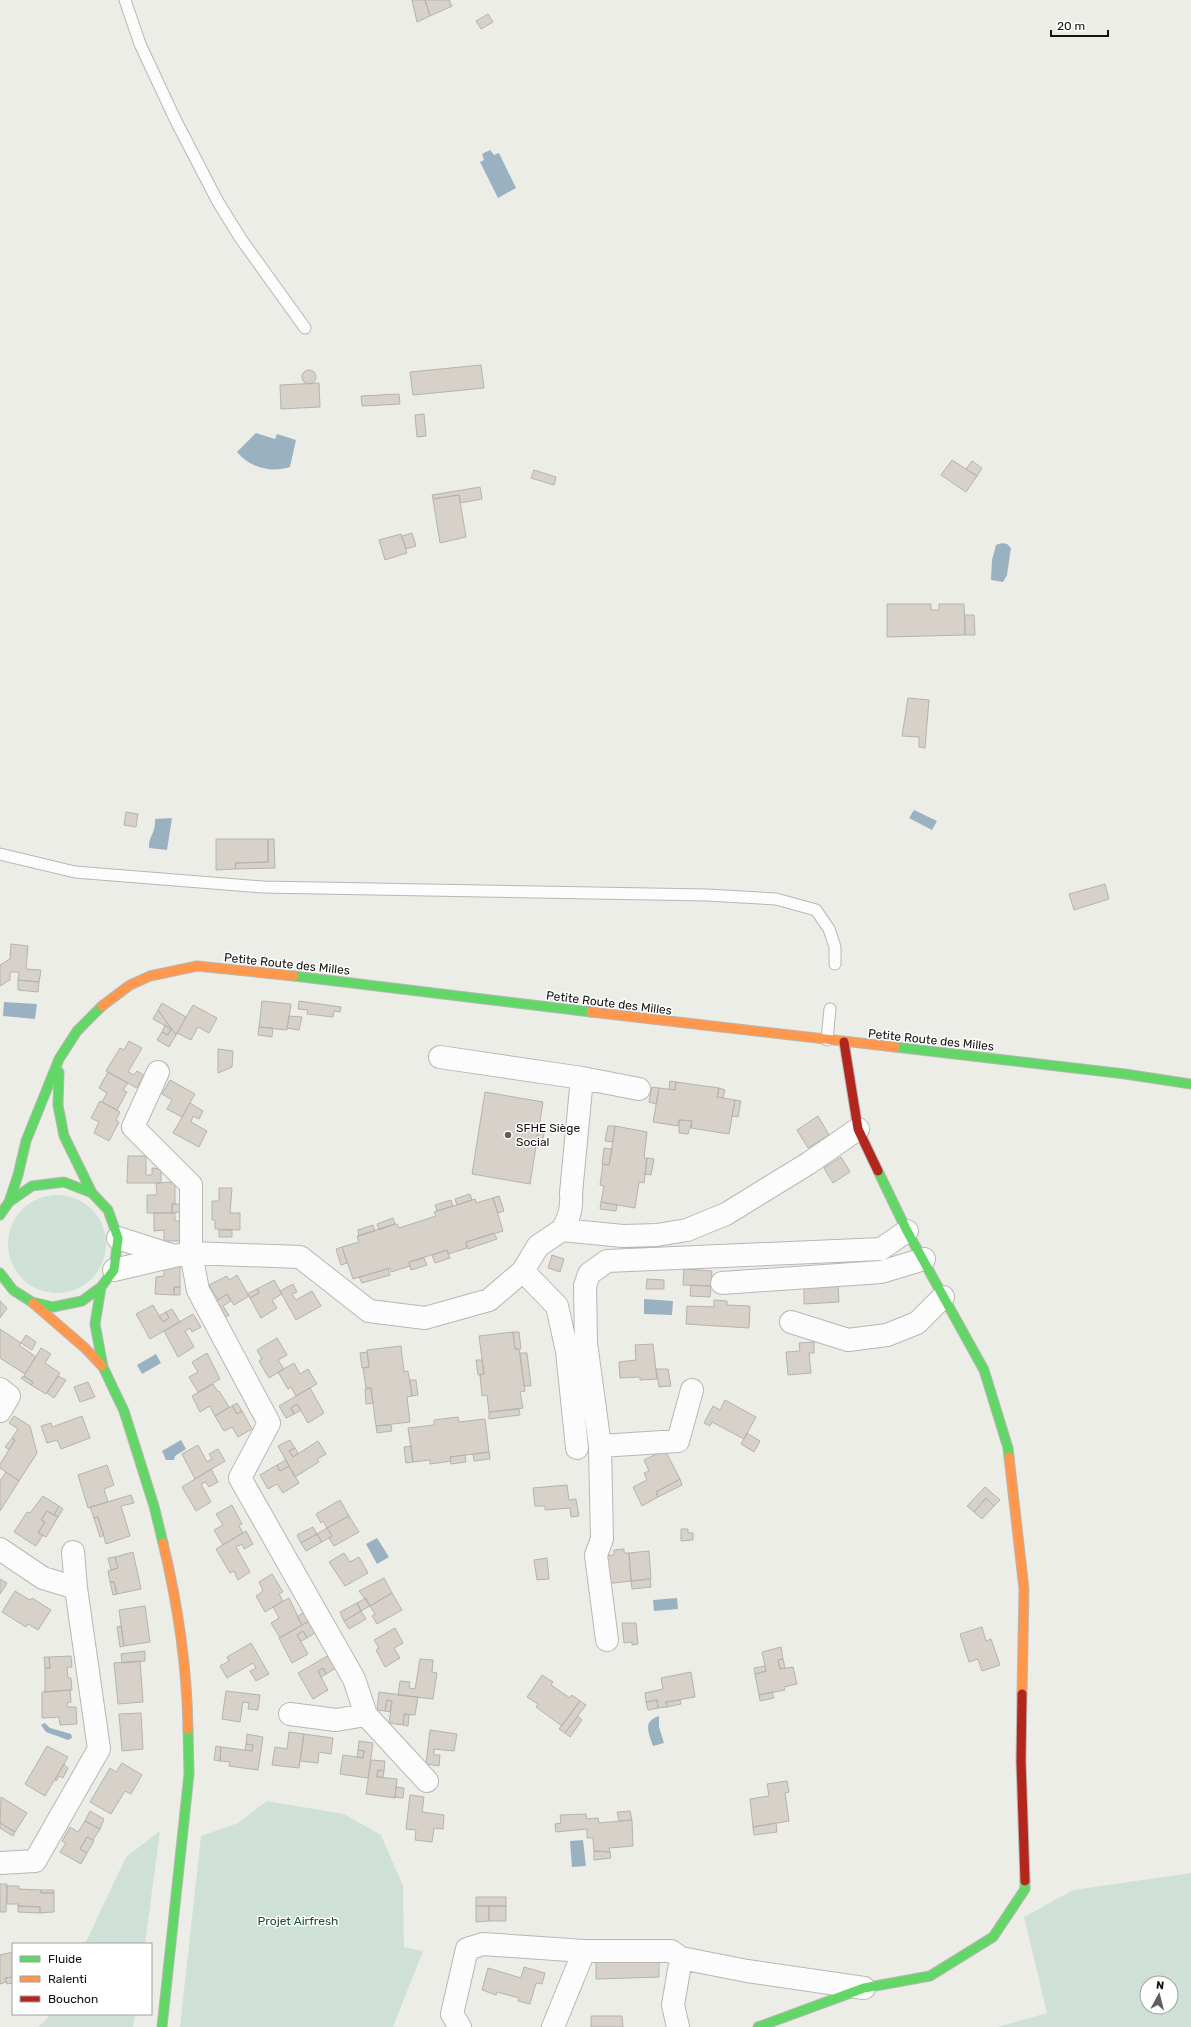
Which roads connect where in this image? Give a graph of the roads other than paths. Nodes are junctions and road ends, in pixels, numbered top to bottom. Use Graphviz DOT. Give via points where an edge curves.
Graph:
graph roads {
  1 [pos="125,0"];
  2 [pos="304,328"];
  3 [pos="0,854"];
  4 [pos="835,964"];
  5 [pos="830,1009"];
  6 [pos="827,1040"];
  7 [pos="844,1042"];
  8 [pos="440,1057"];
  9 [pos="59,1059"];
  10 [pos="158,1072"];
  11 [pos="582,1078"];
  12 [pos="1191,1084"];
  13 [pos="639,1089"];
  14 [pos="858,1129"];
  15 [pos="92,1193"];
  16 [pos="10,1202"];
  17 [pos="0,1215"];
  18 [pos="562,1230"];
  19 [pos="907,1231"];
  20 [pos="118,1238"];
  21 [pos="182,1255"];
  22 [pos="924,1259"];
  23 [pos="114,1270"];
  24 [pos="523,1271"];
  25 [pos="0,1273"];
  26 [pos="722,1283"];
  27 [pos="0,1286"];
  28 [pos="102,1287"];
  29 [pos="13,1290"];
  30 [pos="943,1297"];
  31 [pos="32,1302"];
  32 [pos="791,1322"];
  33 [pos="103,1367"];
  34 [pos="0,1389"];
  35 [pos="692,1390"];
  36 [pos="0,1411"];
  37 [pos="600,1446"];
  38 [pos="577,1448"];
  39 [pos="0,1549"];
  40 [pos="72,1552"];
  41 [pos="76,1588"];
  42 [pos="607,1640"];
  43 [pos="290,1714"];
  44 [pos="366,1715"];
  45 [pos="427,1781"];
  46 [pos="0,1863"];
  47 [pos="584,1951"];
  48 [pos="681,1958"];
  49 [pos="864,1988"];
  50 [pos="162,2027"];
  51 [pos="460,2027"];
  52 [pos="553,2027"];
  53 [pos="678,2027"];
  54 [pos="758,2027"];
  1 -- 2 [label="lane" via="140,44 218,202"];
  3 -- 4 [label="lane" via="75,872 263,887 714,895 776,899 816,910 830,929 835,947"];
  5 -- 6 [label="lane"];
  6 -- 7 [label="main road, Petite Route des Milles"];
  6 -- 9 [label="main road, Petite Route des Milles" via="197,966 150,976 109,999 77,1031"];
  7 -- 12 [label="main road, Petite Route des Milles"];
  7 -- 14 [label="main road"];
  8 -- 11 [label="street"];
  9 -- 15 [label="main road" via="58,1105 64,1136"];
  9 -- 16 [label="main road, Petite Route des Milles" via="26,1141"];
  10 -- 21 [label="street" via="133,1127 191,1185"];
  11 -- 13 [label="street"];
  11 -- 18 [label="street" via="571,1192 572,1207"];
  14 -- 18 [label="street" via="809,1163 726,1214 687,1230 658,1235 624,1236"];
  14 -- 19 [label="main road"];
  15 -- 16 [label="main road" via="64,1182 32,1186"];
  15 -- 20 [label="main road" via="108,1210"];
  16 -- 17 [label="main road"];
  18 -- 24 [label="street" via="538,1246"];
  19 -- 22 [label="main road"];
  19 -- 37 [label="street" via="881,1249 607,1260 589,1274 585,1286 586,1343"];
  20 -- 21 [label="street"];
  20 -- 23 [label="main road"];
  21 -- 23 [label="street"];
  21 -- 24 [label="street" via="300,1257 369,1312 425,1318 489,1300"];
  21 -- 44 [label="street" via="269,1423 240,1478 354,1679"];
  22 -- 26 [label="street" via="881,1272"];
  22 -- 30 [label="main road"];
  23 -- 28 [label="main road"];
  24 -- 38 [label="street" via="557,1306 567,1351"];
  25 -- 29 [label="main road"];
  27 -- 29 [label="main road"];
  28 -- 31 [label="main road" via="82,1301 53,1307"];
  28 -- 33 [label="main road" via="95,1324"];
  29 -- 31 [label="main road"];
  30 -- 32 [label="street" via="917,1323 887,1335 848,1340"];
  30 -- 49 [label="main road" via="984,1370 1008,1448 1024,1589 1021,1761 1025,1889 993,1937 930,1976"];
  31 -- 33 [label="main road"];
  33 -- 50 [label="main road" via="124,1411 154,1506 172,1581 187,1681 189,1774"];
  34 -- 36 [label="street" via="9,1396"];
  35 -- 37 [label="street" via="678,1440"];
  37 -- 42 [label="street" via="602,1539 596,1556"];
  39 -- 41 [label="street" via="43,1578"];
  40 -- 41 [label="street"];
  41 -- 46 [label="street" via="99,1749 36,1861"];
  43 -- 44 [label="street" via="336,1720"];
  44 -- 45 [label="street"];
  47 -- 48 [label="street" via="672,1951"];
  47 -- 51 [label="street" via="483,1944 467,1949 452,2014"];
  47 -- 52 [label="street"];
  48 -- 49 [label="street" via="747,1971"];
  48 -- 53 [label="street" via="673,2005"];
  49 -- 54 [label="main road"];
}
